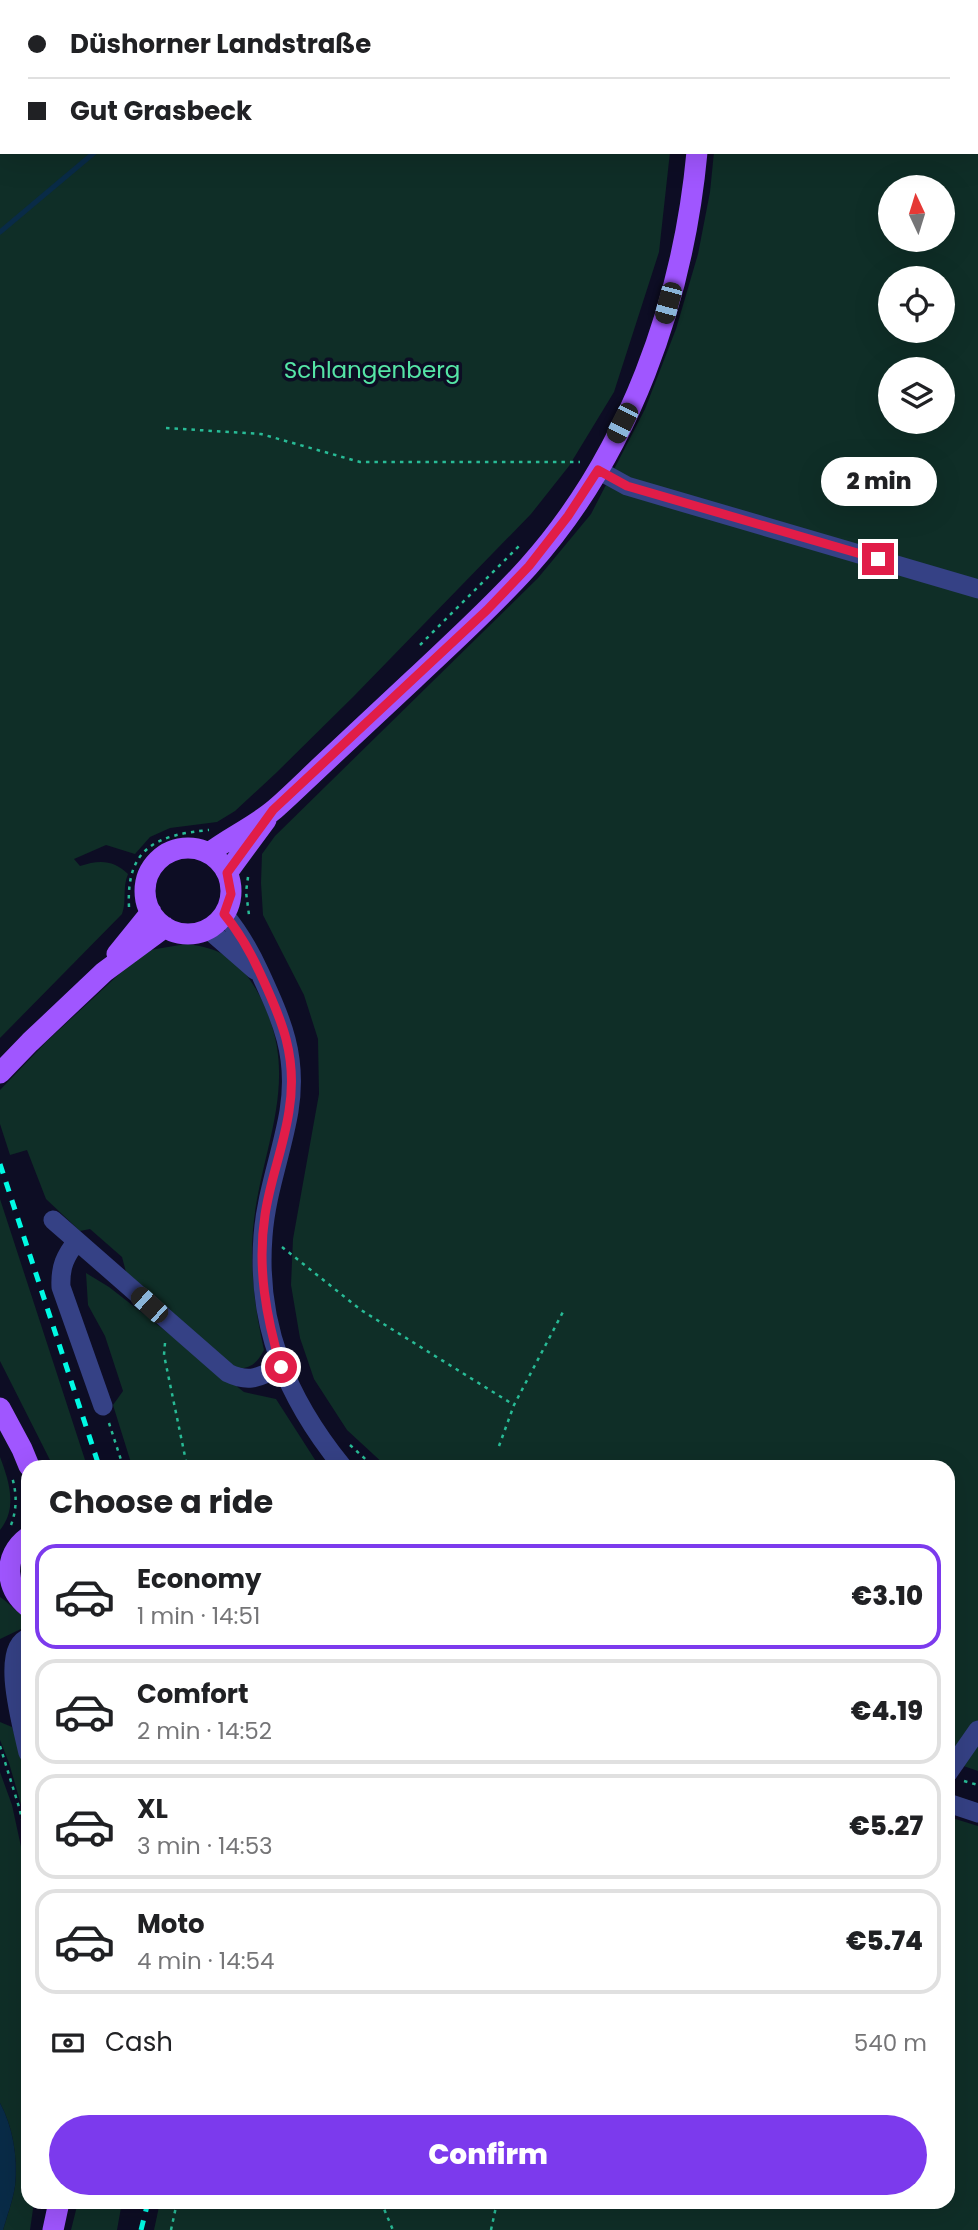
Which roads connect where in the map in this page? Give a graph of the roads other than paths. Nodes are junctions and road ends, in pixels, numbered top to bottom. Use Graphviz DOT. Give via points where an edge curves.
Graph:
graph roads {
  1 [pos="697,154"];
  2 [pos="591,466"];
  3 [pos="978,589"];
  4 [pos="273,810"];
  5 [pos="209,853"];
  6 [pos="227,873"];
  7 [pos="158,919"];
  8 [pos="216,922"];
  9 [pos="0,1073"];
  10 [pos="53,1220"];
  11 [pos="77,1241"];
  12 [pos="281,1367"];
  13 [pos="103,1406"];
  14 [pos="0,1408"];
  15 [pos="337,1460"];
  16 [pos="19,1467"];
  17 [pos="12,1545"];
  18 [pos="6,1585"];
  19 [pos="21,1601"];
  20 [pos="21,1639"];
  21 [pos="978,1730"];
  22 [pos="21,1733"];
  23 [pos="955,1763"];
  24 [pos="955,1805"];
  25 [pos="978,1812"];
  26 [pos="58,2209"];
  27 [pos="52,2230"];
  1 -- 2 [label="main road" via="682,254 662,327 635,400"];
  2 -- 3 [label="street" via="627,486"];
  2 -- 4 [label="main road" via="568,516 529,566"];
  4 -- 5 [label="main road"];
  4 -- 6 [label="main road"];
  5 -- 6 [label="main road"];
  5 -- 7 [label="main road" via="182,848 157,861 145,886 147,904"];
  6 -- 8 [label="main road" via="231,894"];
  7 -- 8 [label="main road" via="173,931 191,933"];
  7 -- 9 [label="main road"];
  8 -- 12 [label="street" via="245,942 275,1004 292,1080 263,1238 265,1303"];
  10 -- 11 [label="street"];
  11 -- 12 [label="street" via="228,1373 254,1379"];
  11 -- 13 [label="street" via="65,1257 61,1287"];
  12 -- 15 [label="street" via="303,1412"];
  14 -- 16 [label="main road" via="22,1449"];
  17 -- 18 [label="main road"];
  18 -- 19 [label="main road"];
  20 -- 22 [label="street" via="3,1656 1,1675"];
  21 -- 23 [label="street"];
  24 -- 25 [label="street"];
  26 -- 27 [label="main road"];
}
